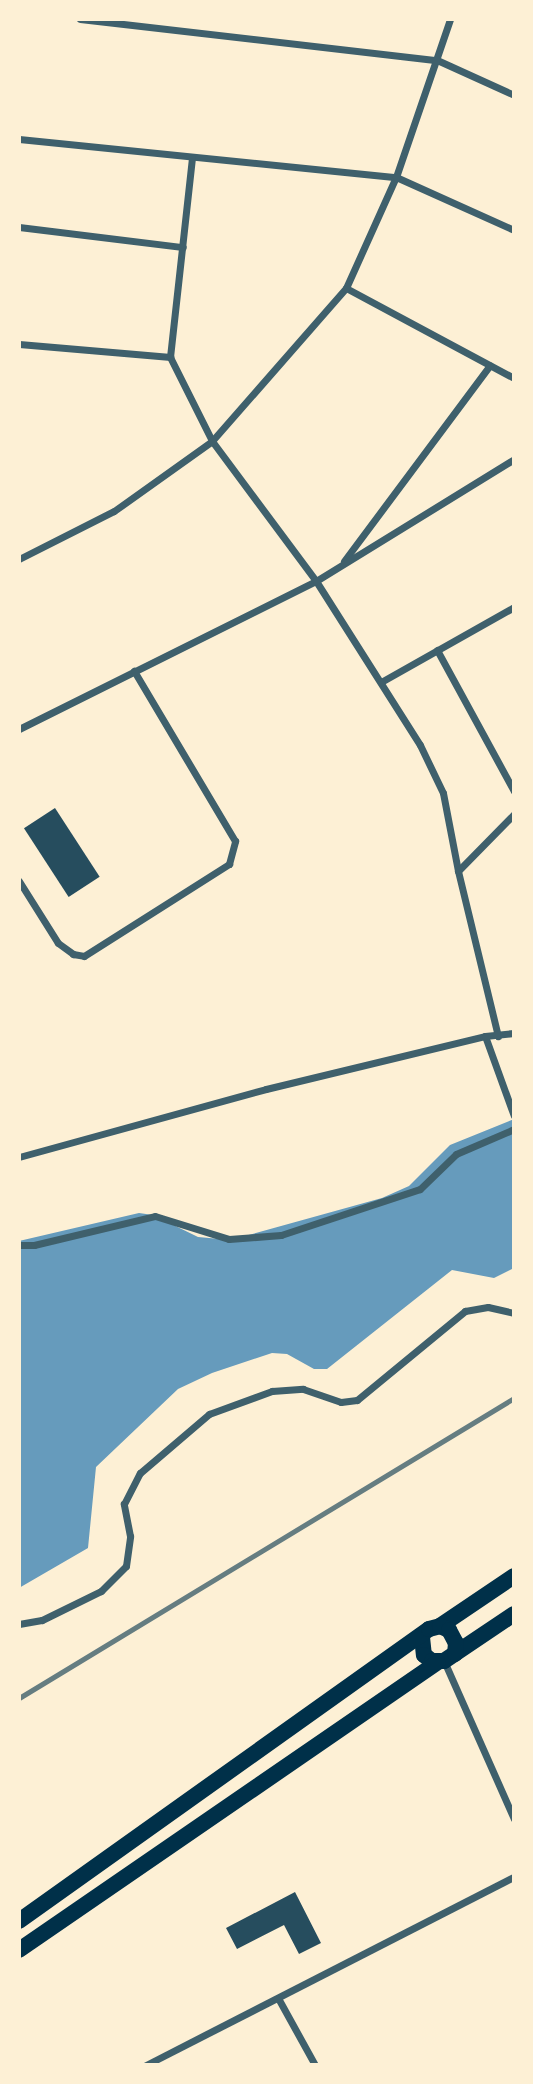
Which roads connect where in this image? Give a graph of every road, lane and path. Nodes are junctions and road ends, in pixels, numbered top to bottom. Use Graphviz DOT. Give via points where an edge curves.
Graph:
graph roads {
  1 [pos="80,19"];
  2 [pos="450,19"];
  3 [pos="437,60"];
  4 [pos="514,95"];
  5 [pos="19,139"];
  6 [pos="192,158"];
  7 [pos="396,177"];
  8 [pos="19,227"];
  9 [pos="514,230"];
  10 [pos="183,247"];
  11 [pos="346,288"];
  12 [pos="19,344"];
  13 [pos="170,357"];
  14 [pos="490,365"];
  15 [pos="514,379"];
  16 [pos="212,441"];
  17 [pos="514,459"];
  18 [pos="19,559"];
  19 [pos="341,565"];
  20 [pos="316,581"];
  21 [pos="514,607"];
  22 [pos="437,650"];
  23 [pos="134,671"];
  24 [pos="381,682"];
  25 [pos="19,729"];
  26 [pos="514,791"];
  27 [pos="514,814"];
  28 [pos="458,871"];
  29 [pos="19,881"];
  30 [pos="514,1033"];
  31 [pos="485,1036"];
  32 [pos="498,1036"];
  33 [pos="514,1116"];
  34 [pos="514,1129"];
  35 [pos="19,1157"];
  36 [pos="19,1245"];
  37 [pos="514,1313"];
  38 [pos="514,1576"];
  39 [pos="514,1614"];
  40 [pos="19,1625"];
  41 [pos="440,1626"];
  42 [pos="422,1637"];
  43 [pos="446,1659"];
  44 [pos="514,1819"];
  45 [pos="514,1877"];
  46 [pos="19,1920"];
  47 [pos="19,1950"];
  48 [pos="278,1998"];
  49 [pos="146,2065"];
  50 [pos="315,2065"];
  1 -- 3 [label="street"];
  2 -- 3 [label="street"];
  3 -- 4 [label="street"];
  3 -- 7 [label="street"];
  5 -- 6 [label="street"];
  6 -- 7 [label="street"];
  6 -- 10 [label="street"];
  7 -- 9 [label="street"];
  7 -- 11 [label="street"];
  8 -- 10 [label="street"];
  10 -- 13 [label="street"];
  11 -- 14 [label="street"];
  11 -- 16 [label="street"];
  12 -- 13 [label="street"];
  13 -- 16 [label="street"];
  14 -- 15 [label="street"];
  14 -- 19 [label="street"];
  16 -- 18 [label="street" via="114,511"];
  16 -- 20 [label="street"];
  17 -- 19 [label="street"];
  19 -- 20 [label="street"];
  20 -- 23 [label="street"];
  20 -- 24 [label="street"];
  21 -- 22 [label="street"];
  22 -- 24 [label="street"];
  22 -- 26 [label="street"];
  23 -- 25 [label="street"];
  23 -- 29 [label="street" via="235,841 229,864 84,956 58,943"];
  24 -- 28 [label="street" via="443,793"];
  27 -- 28 [label="street"];
  28 -- 32 [label="street"];
  30 -- 32 [label="street"];
  31 -- 32 [label="street"];
  31 -- 33 [label="street"];
  31 -- 35 [label="street" via="193,1108"];
  34 -- 36 [label="street" via="456,1154 420,1189 281,1235 229,1239 155,1216"];
  37 -- 40 [label="street" via="488,1307 465,1311 357,1400 341,1402 303,1390 272,1391 209,1414 140,1473 124,1504 130,1536 126,1566 101,1591 42,1620"];
  38 -- 41 [label="main road"];
  39 -- 43 [label="main road"];
  41 -- 42 [label="main road"];
  41 -- 43 [label="main road" via="455,1637"];
  42 -- 43 [label="main road" via="424,1655"];
  42 -- 46 [label="main road"];
  43 -- 44 [label="street"];
  43 -- 47 [label="main road"];
  45 -- 48 [label="street"];
  48 -- 49 [label="street"];
  48 -- 50 [label="street"];
}
